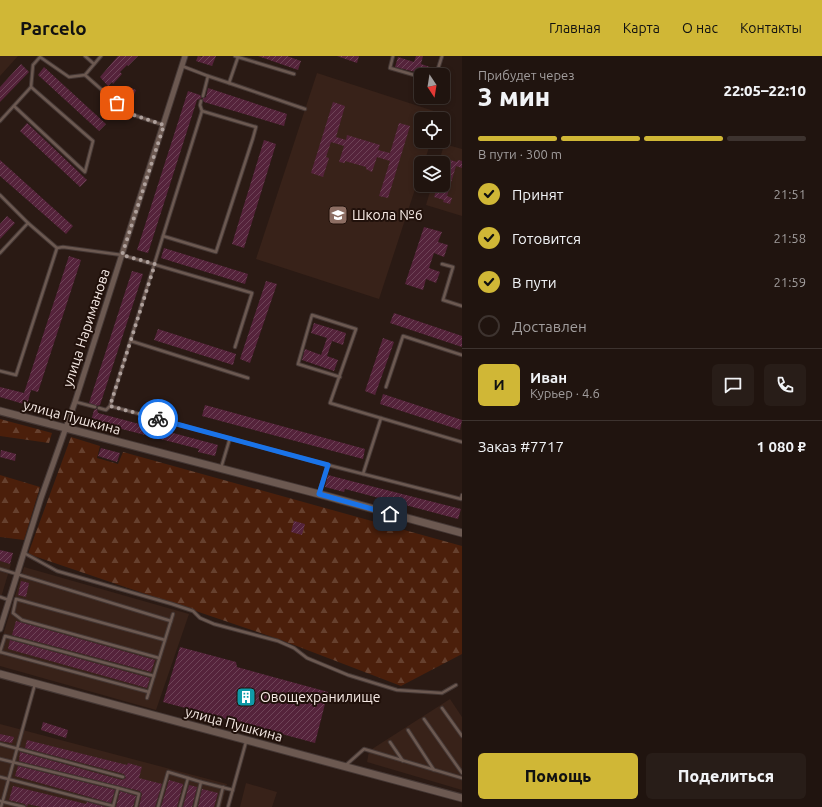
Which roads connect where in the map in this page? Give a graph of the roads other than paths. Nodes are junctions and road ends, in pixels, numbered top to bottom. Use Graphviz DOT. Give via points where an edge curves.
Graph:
graph roads {
  1 [pos="85,56"];
  2 [pos="101,56"];
  3 [pos="185,56"];
  4 [pos="236,56"];
  5 [pos="394,56"];
  6 [pos="442,56"];
  7 [pos="94,64"];
  8 [pos="182,66"];
  9 [pos="438,68"];
  10 [pos="294,74"];
  11 [pos="84,75"];
  12 [pos="414,75"];
  13 [pos="208,76"];
  14 [pos="229,83"];
  15 [pos="31,87"];
  16 [pos="203,96"];
  17 [pos="201,101"];
  18 [pos="14,106"];
  19 [pos="305,109"];
  20 [pos="202,111"];
  21 [pos="0,121"];
  22 [pos="164,125"];
  23 [pos="0,196"];
  24 [pos="28,223"];
  25 [pos="163,236"];
  26 [pos="57,248"];
  27 [pos="0,253"];
  28 [pos="122,255"];
  29 [pos="155,264"];
  30 [pos="442,264"];
  31 [pos="462,306"];
  32 [pos="131,341"];
  33 [pos="235,347"];
  34 [pos="462,355"];
  35 [pos="0,371"];
  36 [pos="340,377"];
  37 [pos="248,378"];
  38 [pos="386,387"];
  39 [pos="75,402"];
  40 [pos="110,406"];
  41 [pos="95,407"];
  42 [pos="99,408"];
  43 [pos="0,411"];
  44 [pos="380,418"];
  45 [pos="66,429"];
  46 [pos="230,438"];
  47 [pos="462,442"];
  48 [pos="328,465"];
  49 [pos="221,469"];
  50 [pos="364,474"];
  51 [pos="319,494"];
  52 [pos="462,495"];
  53 [pos="462,534"];
  54 [pos="24,552"];
  55 [pos="0,569"];
  56 [pos="17,576"];
  57 [pos="0,597"];
  58 [pos="9,600"];
  59 [pos="6,611"];
  60 [pos="13,613"];
  61 [pos="173,614"];
  62 [pos="171,621"];
  63 [pos="0,629"];
  64 [pos="165,640"];
  65 [pos="0,652"];
  66 [pos="159,658"];
  67 [pos="0,674"];
  68 [pos="154,676"];
  69 [pos="35,684"];
  70 [pos="456,685"];
  71 [pos="149,692"];
  72 [pos="147,698"];
  73 [pos="442,708"];
  74 [pos="424,719"];
  75 [pos="408,730"];
  76 [pos="462,736"];
  77 [pos="246,741"];
  78 [pos="390,742"];
  79 [pos="0,744"];
  80 [pos="17,748"];
  81 [pos="0,759"];
  82 [pos="404,762"];
  83 [pos="13,763"];
  84 [pos="344,766"];
  85 [pos="434,770"];
  86 [pos="462,773"];
  87 [pos="0,777"];
  88 [pos="123,777"];
  89 [pos="188,778"];
  90 [pos="462,778"];
  91 [pos="8,779"];
  92 [pos="201,782"];
  93 [pos="223,787"];
  94 [pos="118,788"];
  95 [pos="233,790"];
  96 [pos="462,798"];
  97 [pos="1,801"];
  98 [pos="1,807"];
  99 [pos="24,807"];
  100 [pos="113,807"];
  101 [pos="136,807"];
  102 [pos="158,807"];
  103 [pos="180,807"];
  104 [pos="195,807"];
  105 [pos="218,807"];
  106 [pos="228,807"];
  1 -- 7 [label="lane"];
  2 -- 7 [label="lane"];
  3 -- 8 [label="street, улица Нариманова"];
  4 -- 10 [label="lane"];
  4 -- 14 [label="lane"];
  5 -- 12 [label="lane" via="390,68"];
  6 -- 9 [label="lane"];
  7 -- 11 [label="lane"];
  8 -- 13 [label="lane"];
  8 -- 22 [label="street, улица Нариманова"];
  11 -- 15 [label="lane" via="69,77 40,57 33,65"];
  11 -- 22 [label="lane" via="128,113"];
  13 -- 14 [label="lane"];
  13 -- 16 [label="lane"];
  14 -- 19 [label="lane"];
  15 -- 18 [label="lane"];
  15 -- 18 [label="lane" via="93,141 85,172"];
  17 -- 20 [label="lane"];
  18 -- 21 [label="lane"];
  20 -- 25 [label="lane"];
  20 -- 25 [label="lane" via="256,127 216,252"];
  22 -- 28 [label="street, улица Нариманова"];
  23 -- 24 [label="lane"];
  24 -- 26 [label="lane"];
  24 -- 27 [label="lane"];
  25 -- 29 [label="lane"];
  26 -- 28 [label="lane" via="63,246"];
  26 -- 35 [label="lane" via="16,375"];
  28 -- 29 [label="lane"];
  28 -- 39 [label="street, улица Нариманова"];
  29 -- 32 [label="lane"];
  29 -- 33 [label="lane" via="252,293"];
  30 -- 31 [label="lane" via="452,267 443,300"];
  32 -- 37 [label="lane"];
  32 -- 40 [label="lane"];
  34 -- 38 [label="lane" via="403,336"];
  36 -- 36 [label="lane" via="356,329 312,315 298,364"];
  36 -- 44 [label="lane" via="330,403"];
  39 -- 41 [label="lane"];
  39 -- 45 [label="street, улица Нариманова"];
  40 -- 42 [label="lane" via="106,410"];
  40 -- 46 [label="lane"];
  43 -- 45 [label="street, улица Пушкина"];
  44 -- 47 [label="lane"];
  44 -- 50 [label="lane"];
  45 -- 49 [label="street, улица Пушкина"];
  45 -- 54 [label="street, улица Нариманова"];
  46 -- 48 [label="lane"];
  46 -- 49 [label="lane"];
  48 -- 50 [label="lane"];
  48 -- 51 [label="lane"];
  49 -- 51 [label="street, улица Пушкина"];
  50 -- 52 [label="lane" via="461,499"];
  51 -- 53 [label="street, улица Пушкина"];
  54 -- 56 [label="street, улица Нариманова"];
  54 -- 70 [label="lane" via="57,571 172,604 193,611 200,618 214,624 278,641 294,648 307,658 348,676 397,690 442,693"];
  55 -- 56 [label="lane"];
  56 -- 58 [label="street, улица Нариманова"];
  56 -- 62 [label="lane"];
  57 -- 58 [label="lane"];
  58 -- 59 [label="street, улица Нариманова"];
  59 -- 60 [label="lane"];
  59 -- 63 [label="street, улица Нариманова"];
  60 -- 64 [label="lane" via="16,599"];
  60 -- 66 [label="lane" via="22,620"];
  61 -- 62 [label="lane"];
  62 -- 64 [label="lane"];
  64 -- 66 [label="lane"];
  65 -- 68 [label="lane" via="5,636"];
  65 -- 71 [label="lane"];
  66 -- 68 [label="lane"];
  67 -- 69 [label="street, улица Пушкина"];
  68 -- 71 [label="lane"];
  69 -- 77 [label="street, улица Пушкина"];
  69 -- 80 [label="lane"];
  71 -- 72 [label="lane"];
  73 -- 76 [label="lane"];
  74 -- 86 [label="lane"];
  75 -- 85 [label="lane"];
  77 -- 84 [label="street, улица Пушкина"];
  77 -- 95 [label="lane"];
  78 -- 82 [label="lane"];
  79 -- 80 [label="lane"];
  80 -- 83 [label="lane"];
  80 -- 88 [label="lane"];
  81 -- 83 [label="lane"];
  82 -- 84 [label="lane" via="364,749"];
  82 -- 85 [label="lane"];
  83 -- 91 [label="lane"];
  83 -- 94 [label="lane"];
  84 -- 96 [label="street, улица Пушкина"];
  85 -- 90 [label="lane"];
  87 -- 91 [label="lane"];
  89 -- 92 [label="lane"];
  89 -- 102 [label="lane" via="168,772"];
  89 -- 103 [label="lane"];
  91 -- 97 [label="lane"];
  91 -- 100 [label="lane"];
  92 -- 93 [label="lane"];
  92 -- 104 [label="lane"];
  93 -- 95 [label="lane"];
  93 -- 105 [label="lane"];
  94 -- 100 [label="lane"];
  94 -- 101 [label="lane" via="139,794"];
  95 -- 106 [label="lane"];
  97 -- 98 [label="lane"];
  97 -- 99 [label="lane"];
}
